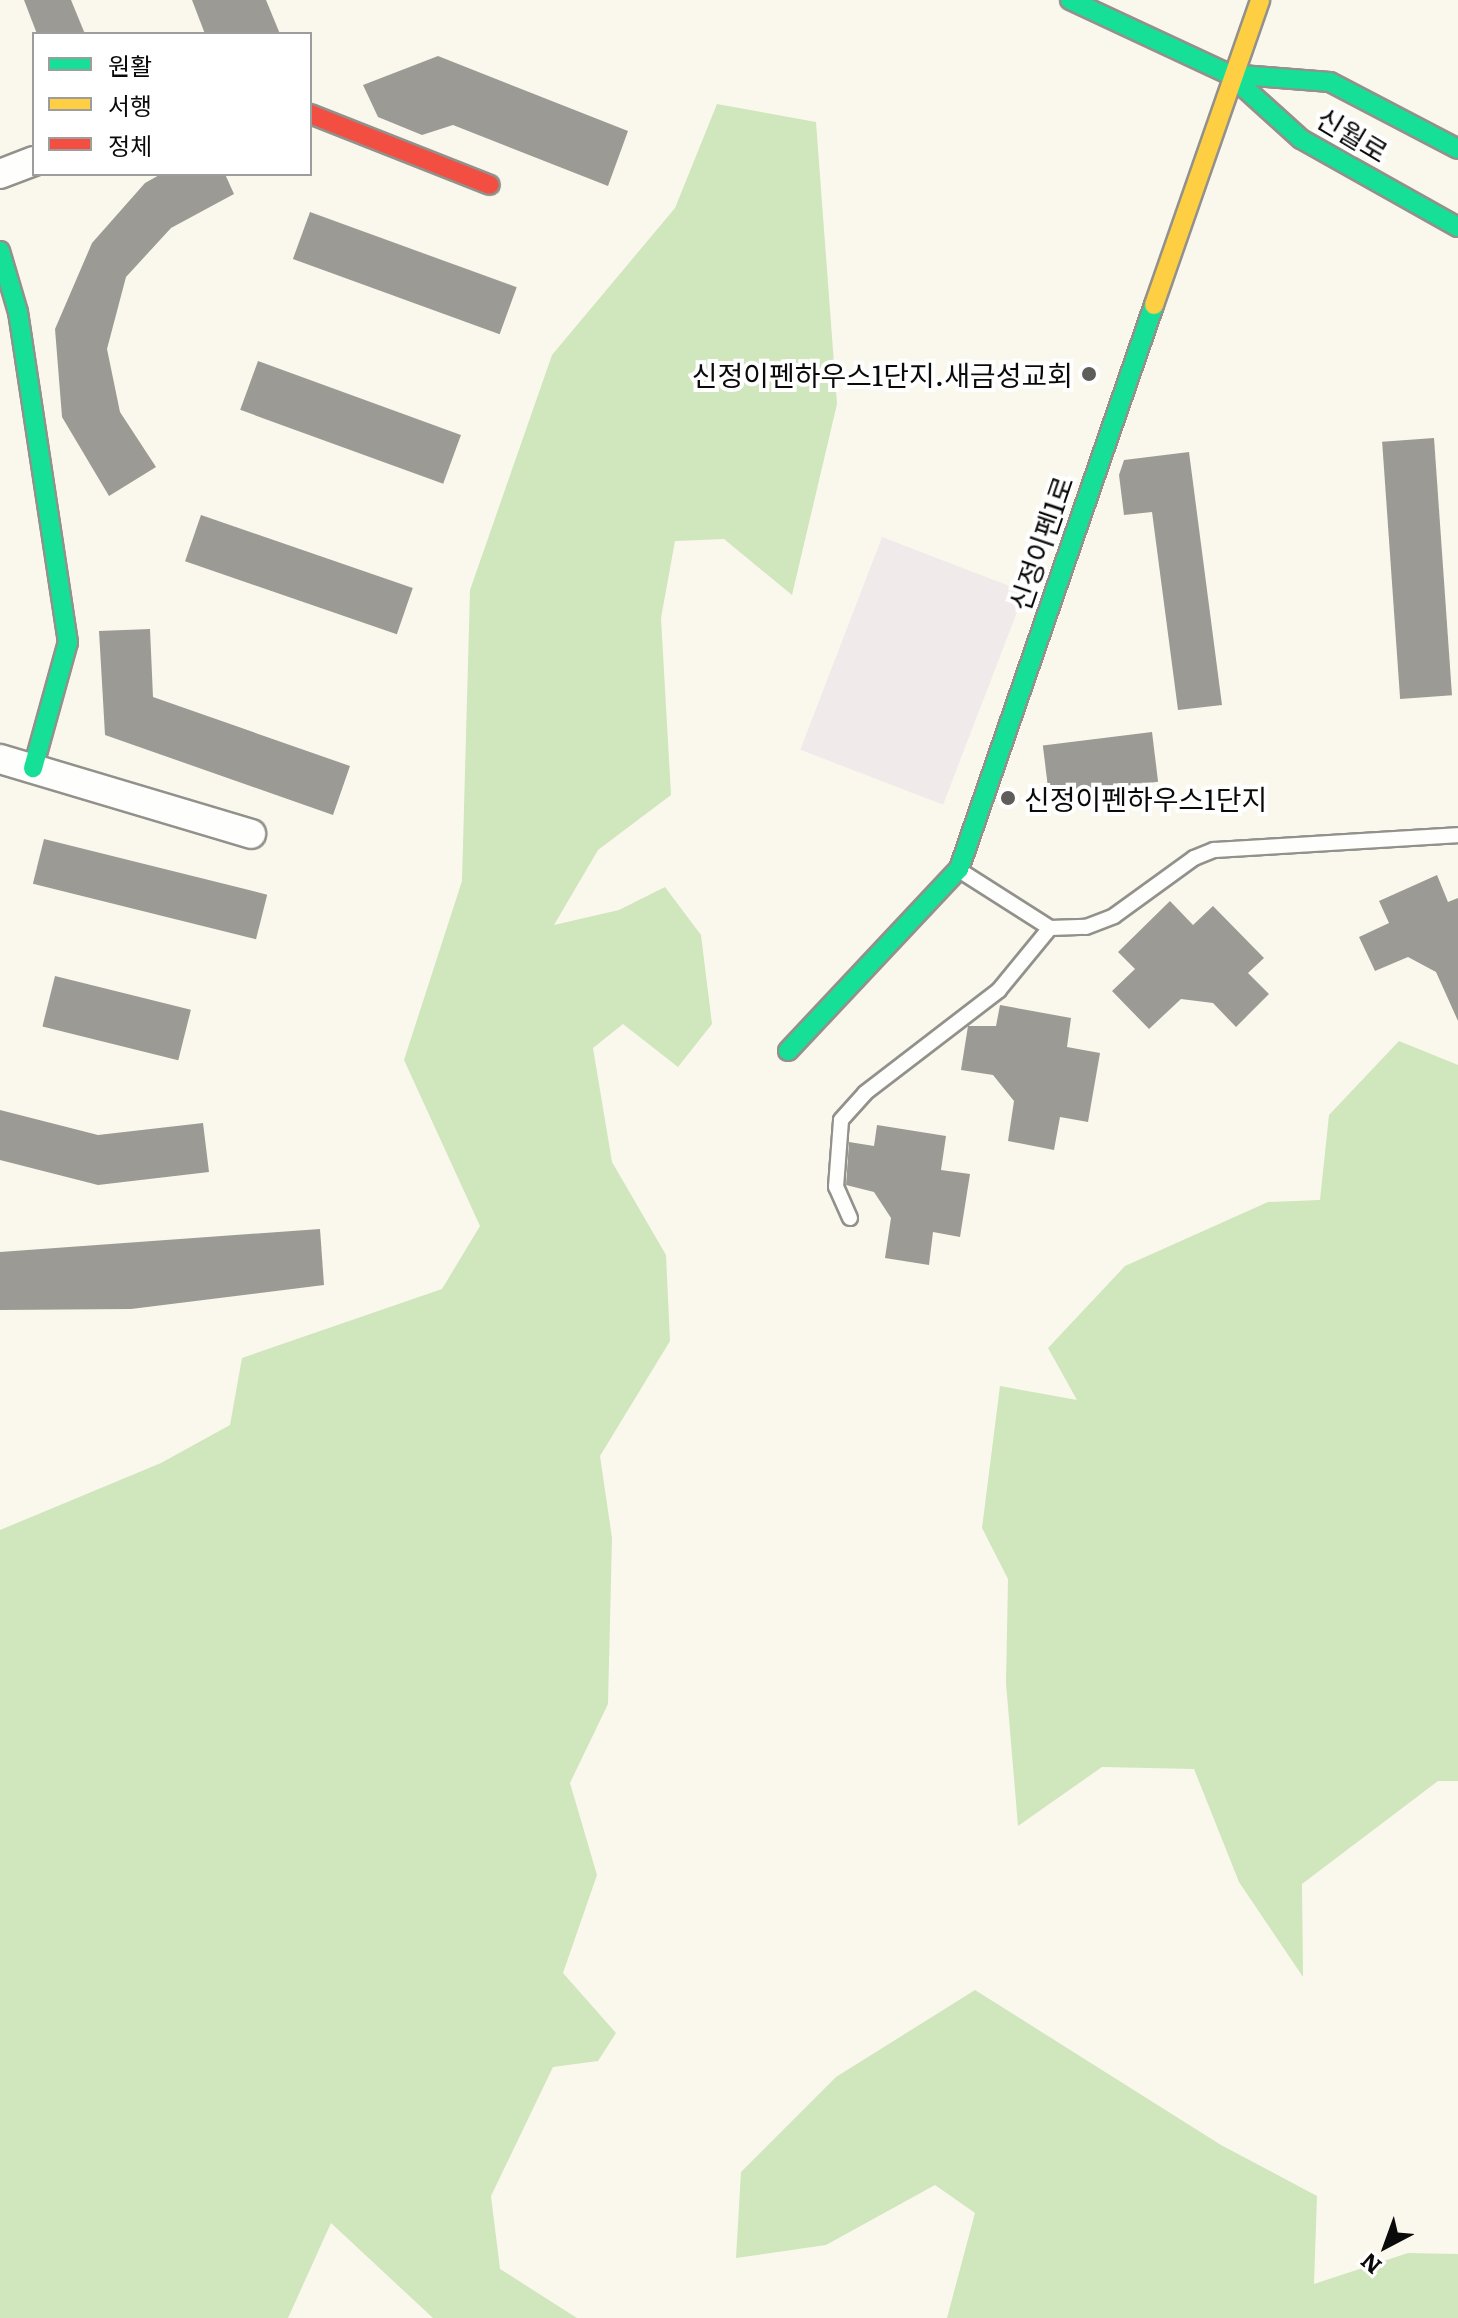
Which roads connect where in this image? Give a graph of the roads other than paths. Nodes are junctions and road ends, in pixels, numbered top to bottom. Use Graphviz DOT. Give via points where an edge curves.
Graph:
graph roads {
  1 [pos="1070,0"];
  2 [pos="1260,0"];
  3 [pos="1229,74"];
  4 [pos="312,115"];
  5 [pos="1458,149"];
  6 [pos="32,162"];
  7 [pos="0,174"];
  8 [pos="490,185"];
  9 [pos="1458,227"];
  10 [pos="0,251"];
  11 [pos="9,312"];
  12 [pos="0,759"];
  13 [pos="33,768"];
  14 [pos="251,834"];
  15 [pos="1458,835"];
  16 [pos="959,869"];
  17 [pos="1050,928"];
  18 [pos="788,1051"];
  19 [pos="850,1218"];
  1 -- 3 [label="street, 신월로"];
  2 -- 3 [label="street, 신정이펜1로"];
  3 -- 5 [label="street, 신월로" via="1330,82"];
  3 -- 9 [label="street, 신월로" via="1301,139"];
  3 -- 16 [label="street, 신정이펜1로"];
  4 -- 8 [label="street"];
  6 -- 7 [label="street"];
  10 -- 11 [label="street"];
  11 -- 13 [label="street" via="68,642"];
  12 -- 13 [label="street"];
  13 -- 14 [label="street"];
  15 -- 17 [label="lane" via="1214,850 1194,858 1114,916 1086,927"];
  16 -- 17 [label="lane"];
  16 -- 18 [label="street, 신정이펜1로"];
  17 -- 19 [label="lane" via="999,990 865,1093 841,1120 836,1187"];
}
